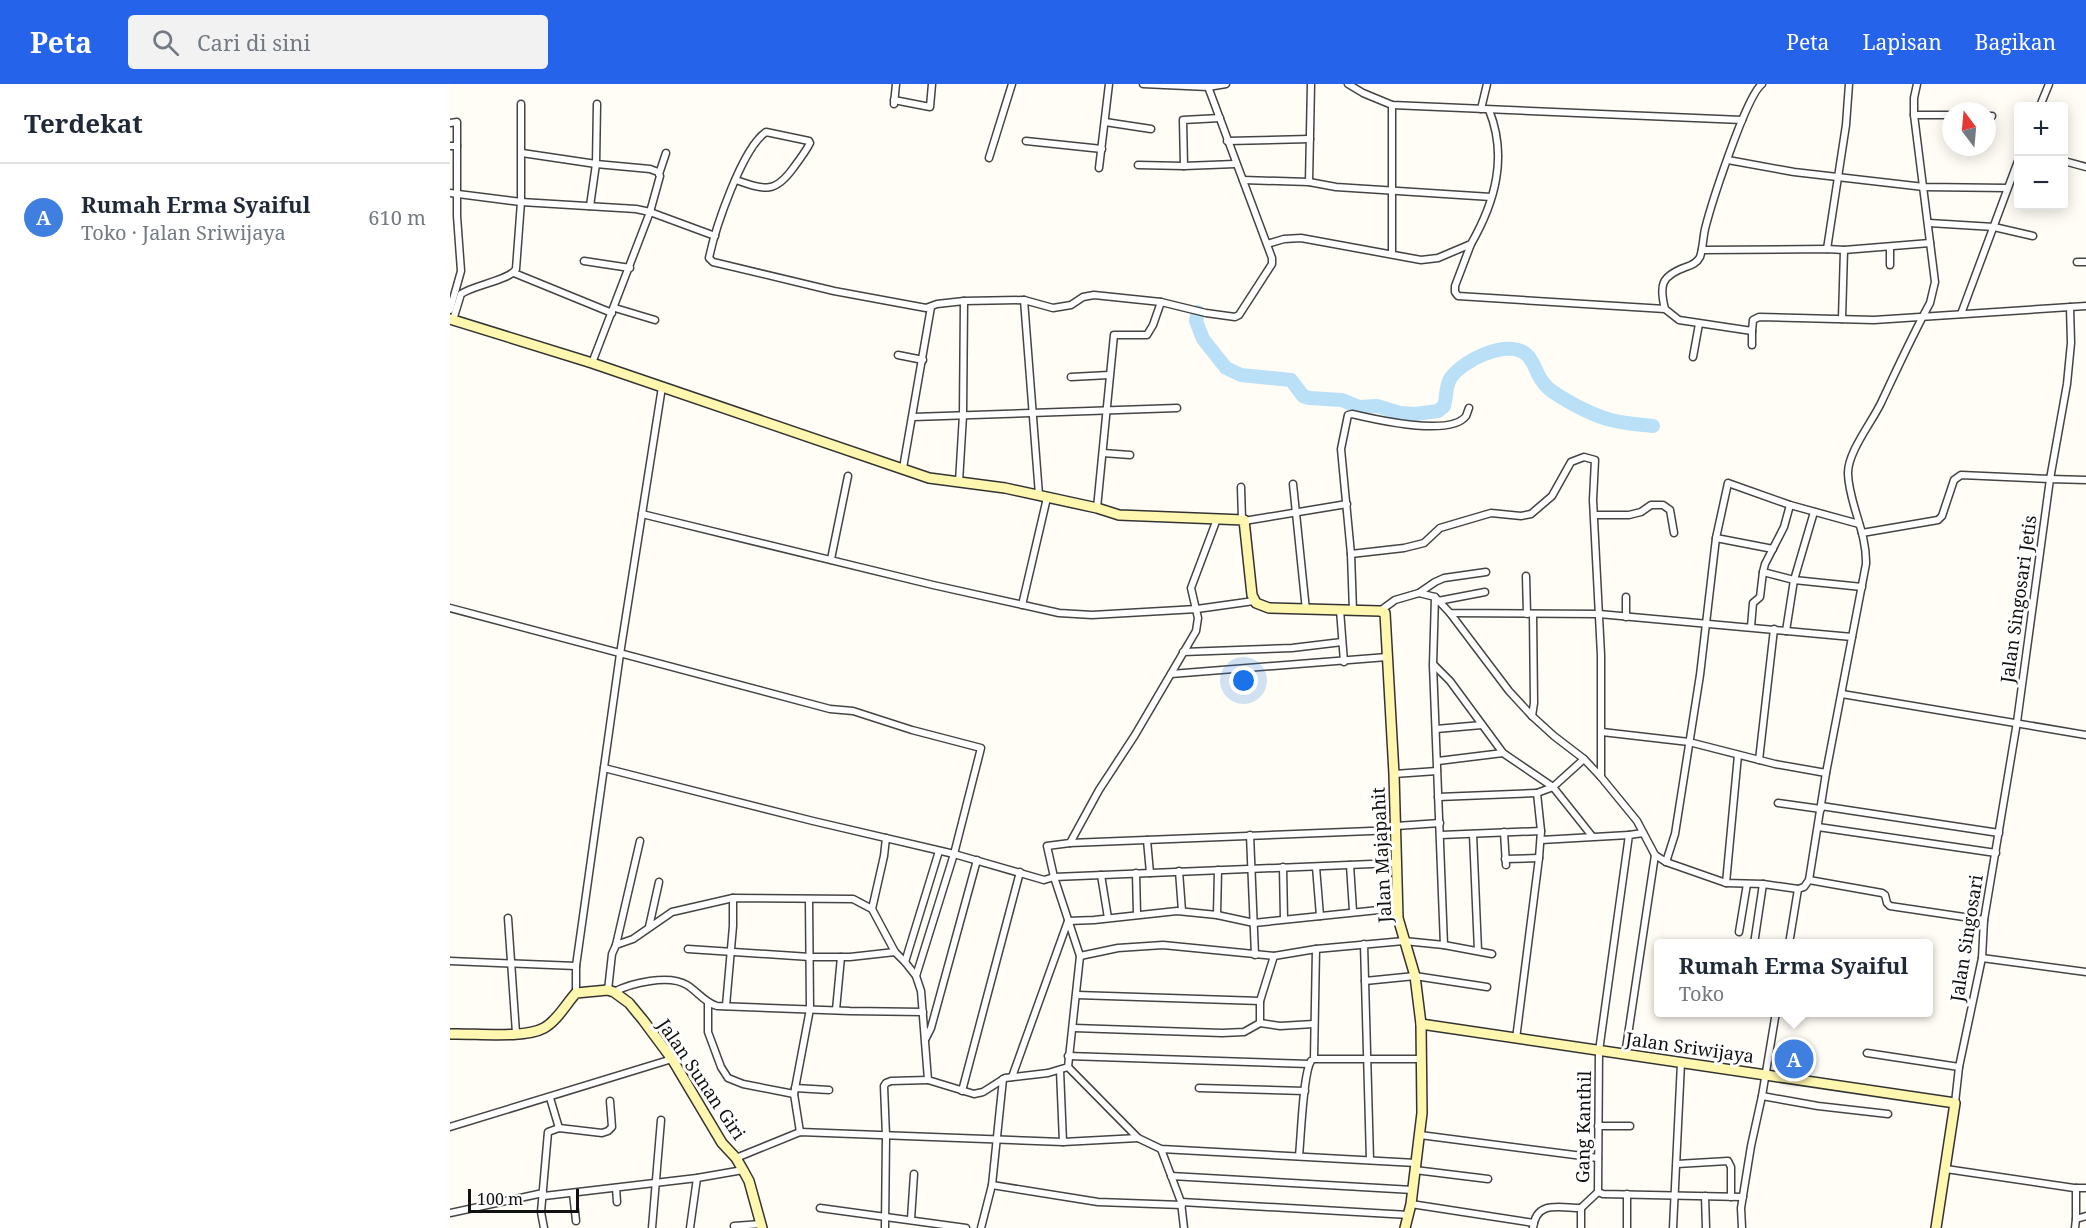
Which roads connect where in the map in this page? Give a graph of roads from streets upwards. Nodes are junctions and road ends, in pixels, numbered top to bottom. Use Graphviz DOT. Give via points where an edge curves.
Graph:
graph roads {
  1 [pos="896,84"];
  2 [pos="932,84"];
  3 [pos="1012,84"];
  4 [pos="1109,84"];
  5 [pos="1143,84"];
  6 [pos="1226,84"];
  7 [pos="1311,84"];
  8 [pos="1348,84"];
  9 [pos="1487,84"];
  10 [pos="1762,84"];
  11 [pos="1849,84"];
  12 [pos="1917,84"];
  13 [pos="2049,84"];
  14 [pos="1208,85"];
  15 [pos="2042,102"];
  16 [pos="521,104"];
  17 [pos="597,104"];
  18 [pos="1392,105"];
  19 [pos="1481,109"];
  20 [pos="1489,110"];
  21 [pos="1914,115"];
  22 [pos="1942,116"];
  23 [pos="1220,118"];
  24 [pos="1742,120"];
  25 [pos="1105,122"];
  26 [pos="450,123"];
  27 [pos="1151,129"];
  28 [pos="1310,139"];
  29 [pos="1026,141"];
  30 [pos="1227,141"];
  31 [pos="453,146"];
  32 [pos="1102,149"];
  33 [pos="522,153"];
  34 [pos="666,153"];
  35 [pos="989,158"];
  36 [pos="1728,160"];
  37 [pos="2068,162"];
  38 [pos="596,164"];
  39 [pos="1235,164"];
  40 [pos="1138,165"];
  41 [pos="1184,166"];
  42 [pos="2086,167"];
  43 [pos="1099,168"];
  44 [pos="2014,173"];
  45 [pos="659,174"];
  46 [pos="1839,177"];
  47 [pos="736,180"];
  48 [pos="1243,180"];
  49 [pos="1309,182"];
  50 [pos="1924,187"];
  51 [pos="2007,189"];
  52 [pos="1392,190"];
  53 [pos="453,194"];
  54 [pos="1491,197"];
  55 [pos="521,202"];
  56 [pos="590,206"];
  57 [pos="651,212"];
  58 [pos="1929,223"];
  59 [pos="1994,227"];
  60 [pos="715,236"];
  61 [pos="2033,236"];
  62 [pos="1930,243"];
  63 [pos="1267,244"];
  64 [pos="1471,244"];
  65 [pos="1890,248"];
  66 [pos="1827,249"];
  67 [pos="1702,250"];
  68 [pos="1844,250"];
  69 [pos="1392,253"];
  70 [pos="584,261"];
  71 [pos="2077,262"];
  72 [pos="2086,262"];
  73 [pos="1890,265"];
  74 [pos="630,268"];
  75 [pos="514,273"];
  76 [pos="1024,300"];
  77 [pos="964,301"];
  78 [pos="1161,302"];
  79 [pos="2086,306"];
  80 [pos="931,307"];
  81 [pos="2070,307"];
  82 [pos="1665,309"];
  83 [pos="450,310"];
  84 [pos="613,310"];
  85 [pos="1961,314"];
  86 [pos="1922,318"];
  87 [pos="1842,319"];
  88 [pos="452,320"];
  89 [pos="655,320"];
  90 [pos="1699,324"];
  91 [pos="1752,331"];
  92 [pos="1752,345"];
  93 [pos="898,355"];
  94 [pos="1693,357"];
  95 [pos="923,360"];
  96 [pos="592,363"];
  97 [pos="1109,375"];
  98 [pos="1071,377"];
  99 [pos="662,387"];
  100 [pos="1177,408"];
  101 [pos="1469,408"];
  102 [pos="1106,410"];
  103 [pos="1033,414"];
  104 [pos="963,416"];
  105 [pos="914,417"];
  106 [pos="1103,453"];
  107 [pos="1130,455"];
  108 [pos="903,468"];
  109 [pos="848,476"];
  110 [pos="2050,479"];
  111 [pos="2086,480"];
  112 [pos="960,482"];
  113 [pos="1293,484"];
  114 [pos="1241,487"];
  115 [pos="1043,496"];
  116 [pos="1347,504"];
  117 [pos="1790,505"];
  118 [pos="1096,508"];
  119 [pos="1296,512"];
  120 [pos="1814,512"];
  121 [pos="642,514"];
  122 [pos="1595,515"];
  123 [pos="1217,519"];
  124 [pos="1243,520"];
  125 [pos="1859,524"];
  126 [pos="1674,533"];
  127 [pos="1862,533"];
  128 [pos="1716,538"];
  129 [pos="1773,549"];
  130 [pos="1352,554"];
  131 [pos="831,559"];
  132 [pos="1486,572"];
  133 [pos="1763,572"];
  134 [pos="1526,576"];
  135 [pos="1794,580"];
  136 [pos="1862,587"];
  137 [pos="1485,592"];
  138 [pos="1419,593"];
  139 [pos="1626,597"];
  140 [pos="1436,599"];
  141 [pos="1254,601"];
  142 [pos="1022,605"];
  143 [pos="450,608"];
  144 [pos="1197,609"];
  145 [pos="1306,610"];
  146 [pos="1340,610"];
  147 [pos="1380,610"];
  148 [pos="1353,611"];
  149 [pos="1450,613"];
  150 [pos="1530,614"];
  151 [pos="1599,614"];
  152 [pos="1626,617"];
  153 [pos="1708,622"];
  154 [pos="1751,627"];
  155 [pos="1774,629"];
  156 [pos="1786,631"];
  157 [pos="1852,637"];
  158 [pos="1342,642"];
  159 [pos="1183,652"];
  160 [pos="620,654"];
  161 [pos="1387,657"];
  162 [pos="1344,662"];
  163 [pos="1433,665"];
  164 [pos="1171,674"];
  165 [pos="1842,694"];
  166 [pos="1532,716"];
  167 [pos="2016,722"];
  168 [pos="1482,725"];
  169 [pos="1436,729"];
  170 [pos="1602,732"];
  171 [pos="2086,735"];
  172 [pos="1689,742"];
  173 [pos="1503,753"];
  174 [pos="1738,755"];
  175 [pos="1584,759"];
  176 [pos="1759,760"];
  177 [pos="1438,761"];
  178 [pos="604,768"];
  179 [pos="1437,771"];
  180 [pos="1826,773"];
  181 [pos="1394,774"];
  182 [pos="1601,777"];
  183 [pos="1553,787"];
  184 [pos="1537,792"];
  185 [pos="1438,797"];
  186 [pos="1778,803"];
  187 [pos="1821,808"];
  188 [pos="1440,823"];
  189 [pos="1818,827"];
  190 [pos="1396,828"];
  191 [pos="1541,831"];
  192 [pos="1504,832"];
  193 [pos="1643,833"];
  194 [pos="1999,833"];
  195 [pos="1473,834"];
  196 [pos="1250,835"];
  197 [pos="1441,835"];
  198 [pos="1629,835"];
  199 [pos="1592,836"];
  200 [pos="886,838"];
  201 [pos="1147,840"];
  202 [pos="1541,840"];
  203 [pos="640,841"];
  204 [pos="1070,843"];
  205 [pos="939,851"];
  206 [pos="1996,853"];
  207 [pos="954,854"];
  208 [pos="1655,855"];
  209 [pos="1539,858"];
  210 [pos="977,860"];
  211 [pos="1666,862"];
  212 [pos="1396,863"];
  213 [pos="1350,866"];
  214 [pos="1283,867"];
  215 [pos="1316,867"];
  216 [pos="1251,869"];
  217 [pos="1218,870"];
  218 [pos="1179,871"];
  219 [pos="1020,872"];
  220 [pos="1136,873"];
  221 [pos="1150,873"];
  222 [pos="1101,875"];
  223 [pos="1054,877"];
  224 [pos="1809,880"];
  225 [pos="659,882"];
  226 [pos="1726,882"];
  227 [pos="1747,884"];
  228 [pos="1763,884"];
  229 [pos="1798,889"];
  230 [pos="733,898"];
  231 [pos="809,899"];
  232 [pos="1398,908"];
  233 [pos="872,909"];
  234 [pos="1182,911"];
  235 [pos="1353,911"];
  236 [pos="1137,914"];
  237 [pos="1217,915"];
  238 [pos="1320,916"];
  239 [pos="508,918"];
  240 [pos="1108,918"];
  241 [pos="1284,919"];
  242 [pos="1984,920"];
  243 [pos="1068,921"];
  244 [pos="1254,923"];
  245 [pos="649,928"];
  246 [pos="1739,932"];
  247 [pos="1755,939"];
  248 [pos="1790,939"];
  249 [pos="1404,941"];
  250 [pos="1364,944"];
  251 [pos="616,945"];
  252 [pos="1444,945"];
  253 [pos="688,949"];
  254 [pos="1316,949"];
  255 [pos="1478,951"];
  256 [pos="895,952"];
  257 [pos="731,953"];
  258 [pos="1492,954"];
  259 [pos="1255,955"];
  260 [pos="1080,956"];
  261 [pos="1274,956"];
  262 [pos="810,957"];
  263 [pos="841,957"];
  264 [pos="1982,958"];
  265 [pos="450,962"];
  266 [pos="906,962"];
  267 [pos="513,964"];
  268 [pos="576,966"];
  269 [pos="2086,972"];
  270 [pos="916,976"];
  271 [pos="1415,976"];
  272 [pos="1365,981"];
  273 [pos="1487,987"];
  274 [pos="611,991"];
  275 [pos="576,993"];
  276 [pos="1077,995"];
  277 [pos="1260,1001"];
  278 [pos="708,1002"];
  279 [pos="726,1006"];
  280 [pos="810,1009"];
  281 [pos="836,1010"];
  282 [pos="923,1012"];
  283 [pos="1775,1017"];
  284 [pos="1260,1023"];
  285 [pos="1314,1024"];
  286 [pos="1421,1024"];
  287 [pos="1074,1028"];
  288 [pos="516,1033"];
  289 [pos="450,1034"];
  290 [pos="925,1038"];
  291 [pos="1516,1039"];
  292 [pos="1599,1051"];
  293 [pos="1867,1053"];
  294 [pos="1625,1055"];
  295 [pos="1068,1056"];
  296 [pos="672,1059"];
  297 [pos="1368,1059"];
  298 [pos="1421,1059"];
  299 [pos="1311,1062"];
  300 [pos="1681,1063"];
  301 [pos="1068,1067"];
  302 [pos="1959,1067"];
  303 [pos="1060,1070"];
  304 [pos="1764,1073"];
  305 [pos="1012,1077"];
  306 [pos="1003,1079"];
  307 [pos="928,1080"];
  308 [pos="1199,1089"];
  309 [pos="829,1090"];
  310 [pos="794,1091"];
  311 [pos="962,1091"];
  312 [pos="1305,1091"];
  313 [pos="1762,1096"];
  314 [pos="550,1098"];
  315 [pos="610,1101"];
  316 [pos="1955,1103"];
  317 [pos="1888,1114"];
  318 [pos="661,1120"];
  319 [pos="1598,1126"];
  320 [pos="1630,1126"];
  321 [pos="450,1127"];
  322 [pos="559,1128"];
  323 [pos="800,1131"];
  324 [pos="1420,1135"];
  325 [pos="886,1136"];
  326 [pos="1138,1138"];
  327 [pos="998,1139"];
  328 [pos="1063,1142"];
  329 [pos="1161,1149"];
  330 [pos="1299,1156"];
  331 [pos="736,1158"];
  332 [pos="1598,1158"];
  333 [pos="1370,1160"];
  334 [pos="1677,1164"];
  335 [pos="1415,1167"];
  336 [pos="1946,1169"];
  337 [pos="743,1170"];
  338 [pos="914,1174"];
  339 [pos="1171,1176"];
  340 [pos="697,1178"];
  341 [pos="1488,1179"];
  342 [pos="656,1183"];
  343 [pos="992,1185"];
  344 [pos="616,1188"];
  345 [pos="2076,1188"];
  346 [pos="2086,1188"];
  347 [pos="1413,1190"];
  348 [pos="1598,1192"];
  349 [pos="573,1193"];
  350 [pos="543,1194"];
  351 [pos="1627,1194"];
  352 [pos="1676,1195"];
  353 [pos="1705,1196"];
  354 [pos="1731,1197"];
  355 [pos="1743,1197"];
  356 [pos="617,1202"];
  357 [pos="1182,1203"];
  358 [pos="1411,1204"];
  359 [pos="820,1208"];
  360 [pos="1581,1208"];
  361 [pos="450,1213"];
  362 [pos="885,1215"];
  363 [pos="1409,1215"];
  364 [pos="2086,1216"];
  365 [pos="911,1219"];
  366 [pos="2076,1219"];
  367 [pos="576,1221"];
  368 [pos="1534,1225"];
  369 [pos="734,1226"];
  370 [pos="761,1226"];
  371 [pos="544,1228"];
  372 [pos="652,1228"];
  373 [pos="690,1228"];
  374 [pos="885,1228"];
  375 [pos="966,1228"];
  376 [pos="981,1228"];
  377 [pos="1184,1228"];
  378 [pos="1404,1228"];
  379 [pos="1581,1228"];
  380 [pos="1627,1228"];
  381 [pos="1673,1228"];
  382 [pos="1706,1228"];
  383 [pos="1742,1228"];
  384 [pos="1936,1228"];
  385 [pos="2075,1228"];
  1 -- 2 [label="street" via="894,102 930,107"];
  3 -- 35 [label="street"];
  4 -- 25 [label="street"];
  5 -- 14 [label="street"];
  6 -- 14 [label="street"];
  7 -- 28 [label="street"];
  8 -- 18 [label="street"];
  9 -- 19 [label="street"];
  10 -- 24 [label="street"];
  11 -- 46 [label="street"];
  12 -- 21 [label="street"];
  13 -- 15 [label="street"];
  14 -- 23 [label="street"];
  16 -- 33 [label="street"];
  17 -- 38 [label="street"];
  18 -- 19 [label="street"];
  18 -- 52 [label="street"];
  19 -- 20 [label="street"];
  20 -- 24 [label="street"];
  20 -- 54 [label="street" via="1499,163"];
  21 -- 22 [label="street"];
  21 -- 50 [label="street"];
  23 -- 30 [label="street"];
  23 -- 41 [label="street" via="1183,120"];
  24 -- 36 [label="street"];
  25 -- 27 [label="street"];
  25 -- 32 [label="street"];
  26 -- 31 [label="street" via="457,122"];
  28 -- 30 [label="street"];
  28 -- 49 [label="street"];
  29 -- 32 [label="street"];
  30 -- 39 [label="street"];
  31 -- 53 [label="street"];
  32 -- 43 [label="street"];
  33 -- 38 [label="street"];
  33 -- 55 [label="street"];
  34 -- 45 [label="street"];
  36 -- 46 [label="street"];
  36 -- 67 [label="street"];
  37 -- 42 [label="street"];
  38 -- 45 [label="street" via="650,169"];
  38 -- 56 [label="street"];
  39 -- 41 [label="street"];
  39 -- 48 [label="street"];
  40 -- 41 [label="street"];
  44 -- 51 [label="street"];
  45 -- 57 [label="street"];
  46 -- 50 [label="street"];
  46 -- 66 [label="street"];
  47 -- 47 [label="street" via="746,157 764,134 809,141 778,185 756,187"];
  47 -- 60 [label="street"];
  48 -- 49 [label="street"];
  48 -- 63 [label="street"];
  49 -- 52 [label="street"];
  50 -- 51 [label="street"];
  50 -- 58 [label="street"];
  51 -- 59 [label="street"];
  52 -- 54 [label="street"];
  52 -- 69 [label="street"];
  53 -- 55 [label="street"];
  53 -- 83 [label="street" via="461,271"];
  54 -- 64 [label="street"];
  55 -- 56 [label="street"];
  55 -- 75 [label="street"];
  56 -- 57 [label="street"];
  57 -- 60 [label="street"];
  57 -- 74 [label="street"];
  58 -- 59 [label="street"];
  58 -- 62 [label="street"];
  59 -- 61 [label="street"];
  59 -- 85 [label="street"];
  60 -- 80 [label="street" via="709,256 713,262 890,303"];
  62 -- 65 [label="street"];
  62 -- 86 [label="street" via="1935,290"];
  63 -- 69 [label="street" via="1301,238"];
  63 -- 78 [label="street" via="1272,264 1243,311 1234,316"];
  64 -- 69 [label="street" via="1430,260"];
  64 -- 82 [label="street" via="1455,286 1458,296"];
  65 -- 68 [label="street"];
  65 -- 73 [label="street"];
  66 -- 67 [label="street"];
  66 -- 68 [label="street"];
  67 -- 82 [label="street" via="1696,263 1664,281 1661,293"];
  68 -- 87 [label="street"];
  70 -- 74 [label="street"];
  71 -- 72 [label="street"];
  74 -- 84 [label="street"];
  75 -- 84 [label="street"];
  75 -- 88 [label="street" via="461,294"];
  76 -- 77 [label="street"];
  76 -- 78 [label="street" via="1053,308 1094,295"];
  76 -- 103 [label="street"];
  77 -- 80 [label="street"];
  77 -- 104 [label="street"];
  78 -- 97 [label="street" via="1148,334 1114,335"];
  79 -- 81 [label="street"];
  80 -- 95 [label="street"];
  81 -- 85 [label="street"];
  81 -- 110 [label="street, Jalan Singosari Jetis" via="2071,342 2063,416"];
  82 -- 90 [label="street" via="1679,320"];
  84 -- 89 [label="street"];
  84 -- 96 [label="street"];
  85 -- 86 [label="street"];
  86 -- 87 [label="street"];
  86 -- 125 [label="street" via="1850,460 1849,478"];
  87 -- 91 [label="street" via="1757,318"];
  88 -- 96 [label="street"];
  90 -- 91 [label="street"];
  90 -- 94 [label="street"];
  91 -- 92 [label="street"];
  93 -- 95 [label="street"];
  95 -- 105 [label="street"];
  96 -- 99 [label="street"];
  97 -- 98 [label="street"];
  97 -- 102 [label="street"];
  99 -- 108 [label="street"];
  99 -- 121 [label="street"];
  100 -- 102 [label="street"];
  101 -- 116 [label="street" via="1461,420 1426,426 1348,415 1341,449"];
  102 -- 103 [label="street"];
  102 -- 106 [label="street"];
  103 -- 104 [label="street"];
  103 -- 115 [label="street"];
  104 -- 105 [label="street"];
  104 -- 112 [label="street"];
  105 -- 108 [label="street"];
  106 -- 107 [label="street"];
  106 -- 118 [label="street"];
  108 -- 112 [label="street" via="929,478"];
  109 -- 131 [label="street"];
  110 -- 111 [label="street"];
  110 -- 127 [label="street" via="1961,475 1953,480 1938,520"];
  110 -- 167 [label="street, Jalan Singosari Jetis"];
  112 -- 115 [label="street"];
  113 -- 119 [label="street"];
  114 -- 124 [label="street"];
  115 -- 118 [label="street"];
  115 -- 142 [label="street"];
  116 -- 119 [label="street"];
  116 -- 130 [label="street"];
  117 -- 120 [label="street"];
  117 -- 128 [label="street" via="1730,482"];
  117 -- 129 [label="street"];
  118 -- 123 [label="street" via="1126,516"];
  119 -- 124 [label="street"];
  119 -- 145 [label="street"];
  120 -- 125 [label="street"];
  120 -- 135 [label="street"];
  121 -- 131 [label="street"];
  121 -- 160 [label="street"];
  122 -- 126 [label="street" via="1629,515 1651,505 1663,505 1670,510"];
  122 -- 130 [label="street" via="1597,466 1595,460 1584,457 1571,462 1552,496 1531,514 1491,513 1440,528 1424,543"];
  122 -- 151 [label="street"];
  123 -- 124 [label="street"];
  123 -- 144 [label="street" via="1191,588"];
  124 -- 141 [label="street"];
  125 -- 127 [label="street"];
  127 -- 136 [label="street" via="1866,564"];
  128 -- 129 [label="street"];
  128 -- 153 [label="street"];
  129 -- 133 [label="street"];
  130 -- 148 [label="street"];
  131 -- 142 [label="street"];
  132 -- 138 [label="street" via="1444,578"];
  133 -- 135 [label="street"];
  133 -- 154 [label="street" via="1760,597 1753,603"];
  134 -- 150 [label="street"];
  135 -- 136 [label="street"];
  135 -- 156 [label="street"];
  136 -- 157 [label="street"];
  137 -- 140 [label="street"];
  138 -- 140 [label="street"];
  138 -- 147 [label="street" via="1395,600"];
  139 -- 152 [label="street"];
  140 -- 149 [label="street"];
  140 -- 163 [label="street"];
  141 -- 144 [label="street"];
  141 -- 145 [label="street" via="1269,608"];
  142 -- 144 [label="street" via="1092,615"];
  143 -- 160 [label="street"];
  144 -- 159 [label="street" via="1196,631"];
  145 -- 146 [label="street"];
  146 -- 148 [label="street"];
  146 -- 158 [label="street"];
  147 -- 148 [label="street"];
  147 -- 161 [label="street, Jalan Majapahit" via="1385,614"];
  149 -- 150 [label="street"];
  149 -- 166 [label="street"];
  150 -- 151 [label="street"];
  150 -- 166 [label="street"];
  151 -- 152 [label="street"];
  151 -- 170 [label="street"];
  152 -- 153 [label="street"];
  153 -- 154 [label="street"];
  153 -- 172 [label="street"];
  154 -- 155 [label="street"];
  155 -- 156 [label="street"];
  155 -- 176 [label="street"];
  156 -- 157 [label="street"];
  157 -- 165 [label="street"];
  158 -- 159 [label="street"];
  158 -- 162 [label="street"];
  159 -- 164 [label="street"];
  160 -- 178 [label="street"];
  160 -- 207 [label="street" via="830,709 853,711 980,747 982,753"];
  161 -- 162 [label="street"];
  161 -- 181 [label="street, Jalan Majapahit"];
  162 -- 164 [label="street"];
  163 -- 168 [label="street"];
  163 -- 169 [label="street"];
  164 -- 204 [label="street"];
  165 -- 167 [label="street"];
  165 -- 180 [label="street"];
  166 -- 175 [label="street"];
  167 -- 171 [label="street"];
  167 -- 194 [label="street, Jalan Singosari"];
  168 -- 169 [label="street"];
  168 -- 173 [label="street"];
  169 -- 177 [label="street"];
  170 -- 172 [label="street"];
  170 -- 182 [label="street"];
  172 -- 174 [label="street"];
  172 -- 211 [label="street"];
  173 -- 177 [label="street"];
  173 -- 183 [label="street"];
  174 -- 176 [label="street"];
  174 -- 226 [label="street"];
  175 -- 182 [label="street"];
  175 -- 183 [label="street"];
  176 -- 180 [label="street"];
  177 -- 179 [label="street"];
  178 -- 200 [label="street"];
  178 -- 268 [label="street"];
  179 -- 181 [label="street"];
  179 -- 185 [label="street"];
  180 -- 187 [label="street"];
  181 -- 190 [label="street, Jalan Majapahit"];
  182 -- 193 [label="street"];
  183 -- 184 [label="street"];
  183 -- 199 [label="street"];
  184 -- 185 [label="street"];
  184 -- 191 [label="street"];
  185 -- 188 [label="street"];
  186 -- 187 [label="street"];
  187 -- 189 [label="street"];
  187 -- 194 [label="street"];
  188 -- 190 [label="street"];
  188 -- 197 [label="street"];
  189 -- 206 [label="street"];
  189 -- 224 [label="street"];
  190 -- 196 [label="street"];
  190 -- 212 [label="street, Jalan Majapahit"];
  191 -- 192 [label="street"];
  191 -- 202 [label="street"];
  192 -- 195 [label="street"];
  192 -- 209 [label="street" via="1506,862"];
  193 -- 198 [label="street"];
  193 -- 208 [label="street"];
  194 -- 206 [label="street, Jalan Singosari"];
  195 -- 197 [label="street"];
  195 -- 255 [label="street"];
  196 -- 201 [label="street"];
  196 -- 216 [label="street"];
  197 -- 252 [label="street"];
  198 -- 199 [label="street"];
  198 -- 292 [label="street, Gang Kanthil"];
  199 -- 202 [label="street"];
  200 -- 205 [label="street"];
  200 -- 233 [label="street"];
  201 -- 204 [label="street"];
  201 -- 221 [label="street"];
  202 -- 209 [label="street"];
  203 -- 251 [label="street"];
  204 -- 223 [label="street" via="1047,846"];
  205 -- 207 [label="street"];
  205 -- 266 [label="street"];
  206 -- 242 [label="street, Jalan Singosari"];
  207 -- 210 [label="street"];
  207 -- 270 [label="street"];
  208 -- 211 [label="street"];
  208 -- 294 [label="street"];
  209 -- 291 [label="street"];
  210 -- 219 [label="street"];
  210 -- 290 [label="street" via="932,1028"];
  211 -- 226 [label="street"];
  212 -- 213 [label="street"];
  212 -- 232 [label="street, Jalan Majapahit"];
  213 -- 215 [label="street"];
  213 -- 235 [label="street"];
  214 -- 215 [label="street"];
  214 -- 216 [label="street"];
  214 -- 241 [label="street"];
  215 -- 238 [label="street"];
  216 -- 217 [label="street"];
  216 -- 244 [label="street"];
  217 -- 218 [label="street"];
  217 -- 237 [label="street"];
  218 -- 221 [label="street"];
  218 -- 234 [label="street"];
  219 -- 223 [label="street" via="1044,880"];
  219 -- 311 [label="street"];
  220 -- 221 [label="street"];
  220 -- 222 [label="street"];
  220 -- 236 [label="street"];
  222 -- 223 [label="street"];
  222 -- 240 [label="street"];
  223 -- 243 [label="street"];
  224 -- 229 [label="street"];
  224 -- 242 [label="street" via="1882,893 1890,906"];
  225 -- 245 [label="street"];
  226 -- 227 [label="street"];
  227 -- 228 [label="street"];
  227 -- 246 [label="street"];
  228 -- 229 [label="street"];
  228 -- 247 [label="street"];
  229 -- 248 [label="street"];
  230 -- 231 [label="street"];
  230 -- 245 [label="street" via="672,912"];
  230 -- 257 [label="street"];
  231 -- 233 [label="street" via="853,899"];
  231 -- 262 [label="street"];
  232 -- 235 [label="street"];
  232 -- 249 [label="street, Jalan Majapahit"];
  233 -- 256 [label="street"];
  234 -- 236 [label="street"];
  234 -- 237 [label="street"];
  235 -- 238 [label="street"];
  236 -- 240 [label="street"];
  237 -- 244 [label="street"];
  238 -- 241 [label="street"];
  239 -- 267 [label="street"];
  240 -- 243 [label="street"];
  241 -- 244 [label="street"];
  242 -- 264 [label="street, Jalan Singosari"];
  243 -- 260 [label="street"];
  243 -- 305 [label="street"];
  244 -- 259 [label="street"];
  245 -- 251 [label="street"];
  249 -- 250 [label="street"];
  249 -- 252 [label="street"];
  249 -- 271 [label="street, Jalan Majapahit"];
  250 -- 254 [label="street"];
  250 -- 272 [label="street"];
  251 -- 274 [label="street" via="612,954"];
  252 -- 255 [label="street"];
  253 -- 257 [label="street"];
  254 -- 261 [label="street"];
  254 -- 285 [label="street"];
  255 -- 258 [label="street"];
  256 -- 263 [label="street"];
  256 -- 266 [label="street"];
  257 -- 262 [label="street"];
  257 -- 279 [label="street"];
  259 -- 260 [label="street" via="1163,945"];
  259 -- 261 [label="street"];
  260 -- 276 [label="street"];
  261 -- 277 [label="street"];
  262 -- 263 [label="street"];
  262 -- 280 [label="street"];
  263 -- 281 [label="street"];
  264 -- 269 [label="street"];
  264 -- 302 [label="street, Jalan Singosari"];
  265 -- 267 [label="street"];
  266 -- 270 [label="street"];
  267 -- 268 [label="street"];
  267 -- 288 [label="street"];
  268 -- 275 [label="street"];
  270 -- 282 [label="street"];
  271 -- 272 [label="street"];
  271 -- 273 [label="street"];
  271 -- 286 [label="street, Jalan Majapahit"];
  272 -- 297 [label="street"];
  274 -- 275 [label="street"];
  274 -- 278 [label="street" via="638,983 675,980"];
  274 -- 296 [label="street, Jalan Sunan Giri" via="629,1004"];
  275 -- 288 [label="street" via="546,1027"];
  276 -- 277 [label="street"];
  276 -- 287 [label="street"];
  277 -- 284 [label="street"];
  278 -- 279 [label="street"];
  278 -- 310 [label="street" via="708,1032 728,1078"];
  279 -- 280 [label="street"];
  280 -- 281 [label="street"];
  280 -- 310 [label="street"];
  281 -- 282 [label="street"];
  282 -- 290 [label="street"];
  283 -- 304 [label="street"];
  284 -- 285 [label="street"];
  284 -- 287 [label="street" via="1244,1032 1222,1034"];
  285 -- 299 [label="street"];
  286 -- 291 [label="street, Jalan Sriwijaya"];
  286 -- 298 [label="street, Jalan Majapahit"];
  287 -- 295 [label="street"];
  288 -- 289 [label="street"];
  290 -- 307 [label="street"];
  291 -- 292 [label="street, Jalan Sriwijaya"];
  292 -- 294 [label="street, Jalan Sriwijaya"];
  292 -- 319 [label="street, Gang Kanthil"];
  293 -- 302 [label="street"];
  294 -- 300 [label="street, Jalan Sriwijaya"];
  295 -- 299 [label="street"];
  295 -- 301 [label="street"];
  296 -- 314 [label="street"];
  296 -- 331 [label="street, Jalan Sunan Giri" via="722,1143"];
  297 -- 298 [label="street"];
  297 -- 299 [label="street"];
  297 -- 333 [label="street"];
  298 -- 324 [label="street, Jalan Majapahit"];
  299 -- 312 [label="street"];
  300 -- 304 [label="street, Jalan Sriwijaya"];
  300 -- 334 [label="street"];
  301 -- 303 [label="street"];
  301 -- 326 [label="street"];
  302 -- 316 [label="street, Jalan Singosari"];
  303 -- 305 [label="street"];
  303 -- 328 [label="street"];
  304 -- 313 [label="street"];
  304 -- 316 [label="street, Jalan Sriwijaya"];
  305 -- 306 [label="street"];
  306 -- 311 [label="street" via="979,1094"];
  306 -- 327 [label="street"];
  307 -- 311 [label="street"];
  307 -- 325 [label="street" via="886,1083"];
  308 -- 312 [label="street"];
  309 -- 310 [label="street"];
  310 -- 323 [label="street"];
  312 -- 330 [label="street"];
  313 -- 317 [label="street"];
  313 -- 355 [label="street"];
  314 -- 321 [label="street"];
  314 -- 322 [label="street"];
  315 -- 322 [label="street" via="612,1127 608,1131"];
  316 -- 336 [label="street, Jalan Singosari"];
  318 -- 342 [label="street"];
  319 -- 320 [label="street"];
  319 -- 332 [label="street, Gang Kanthil"];
  322 -- 350 [label="street" via="548,1132"];
  323 -- 325 [label="street"];
  323 -- 331 [label="street"];
  324 -- 332 [label="street"];
  324 -- 335 [label="street, Jalan Majapahit"];
  325 -- 327 [label="street"];
  325 -- 362 [label="street"];
  326 -- 328 [label="street"];
  326 -- 329 [label="street"];
  327 -- 328 [label="street"];
  327 -- 343 [label="street"];
  329 -- 330 [label="street"];
  329 -- 339 [label="street"];
  330 -- 333 [label="street"];
  331 -- 337 [label="street, Jalan Sunan Giri"];
  332 -- 348 [label="street, Gang Kanthil"];
  333 -- 335 [label="street"];
  334 -- 352 [label="street"];
  334 -- 354 [label="street" via="1728,1161"];
  335 -- 341 [label="street"];
  335 -- 347 [label="street, Jalan Majapahit"];
  336 -- 345 [label="street"];
  336 -- 384 [label="street, Jalan Singosari"];
  337 -- 340 [label="street"];
  337 -- 370 [label="street, Jalan Sunan Giri"];
  338 -- 365 [label="street"];
  339 -- 347 [label="street"];
  339 -- 357 [label="street"];
  340 -- 342 [label="street"];
  340 -- 373 [label="street"];
  342 -- 344 [label="street"];
  342 -- 372 [label="street"];
  343 -- 357 [label="street" via="1098,1202"];
  343 -- 376 [label="street"];
  344 -- 349 [label="street"];
  344 -- 356 [label="street"];
  345 -- 346 [label="street"];
  345 -- 366 [label="street"];
  347 -- 358 [label="street, Jalan Majapahit"];
  348 -- 351 [label="street"];
  348 -- 360 [label="street, Gang Kanthil"];
  349 -- 350 [label="street"];
  349 -- 367 [label="street"];
  350 -- 361 [label="street"];
  350 -- 371 [label="street"];
  351 -- 352 [label="street"];
  351 -- 380 [label="street"];
  352 -- 353 [label="street"];
  352 -- 381 [label="street"];
  353 -- 354 [label="street"];
  353 -- 382 [label="street"];
  354 -- 355 [label="street"];
  355 -- 383 [label="street"];
  357 -- 363 [label="street"];
  357 -- 377 [label="street"];
  358 -- 363 [label="street, Jalan Majapahit"];
  358 -- 368 [label="street"];
  359 -- 362 [label="street"];
  360 -- 368 [label="street, Gang Kanthil" via="1544,1208 1537,1213"];
  360 -- 379 [label="street"];
  362 -- 365 [label="street"];
  362 -- 374 [label="street"];
  363 -- 378 [label="street, Jalan Majapahit"];
  364 -- 366 [label="street"];
  365 -- 375 [label="street"];
  366 -- 385 [label="street"];
  369 -- 370 [label="street"];
}
